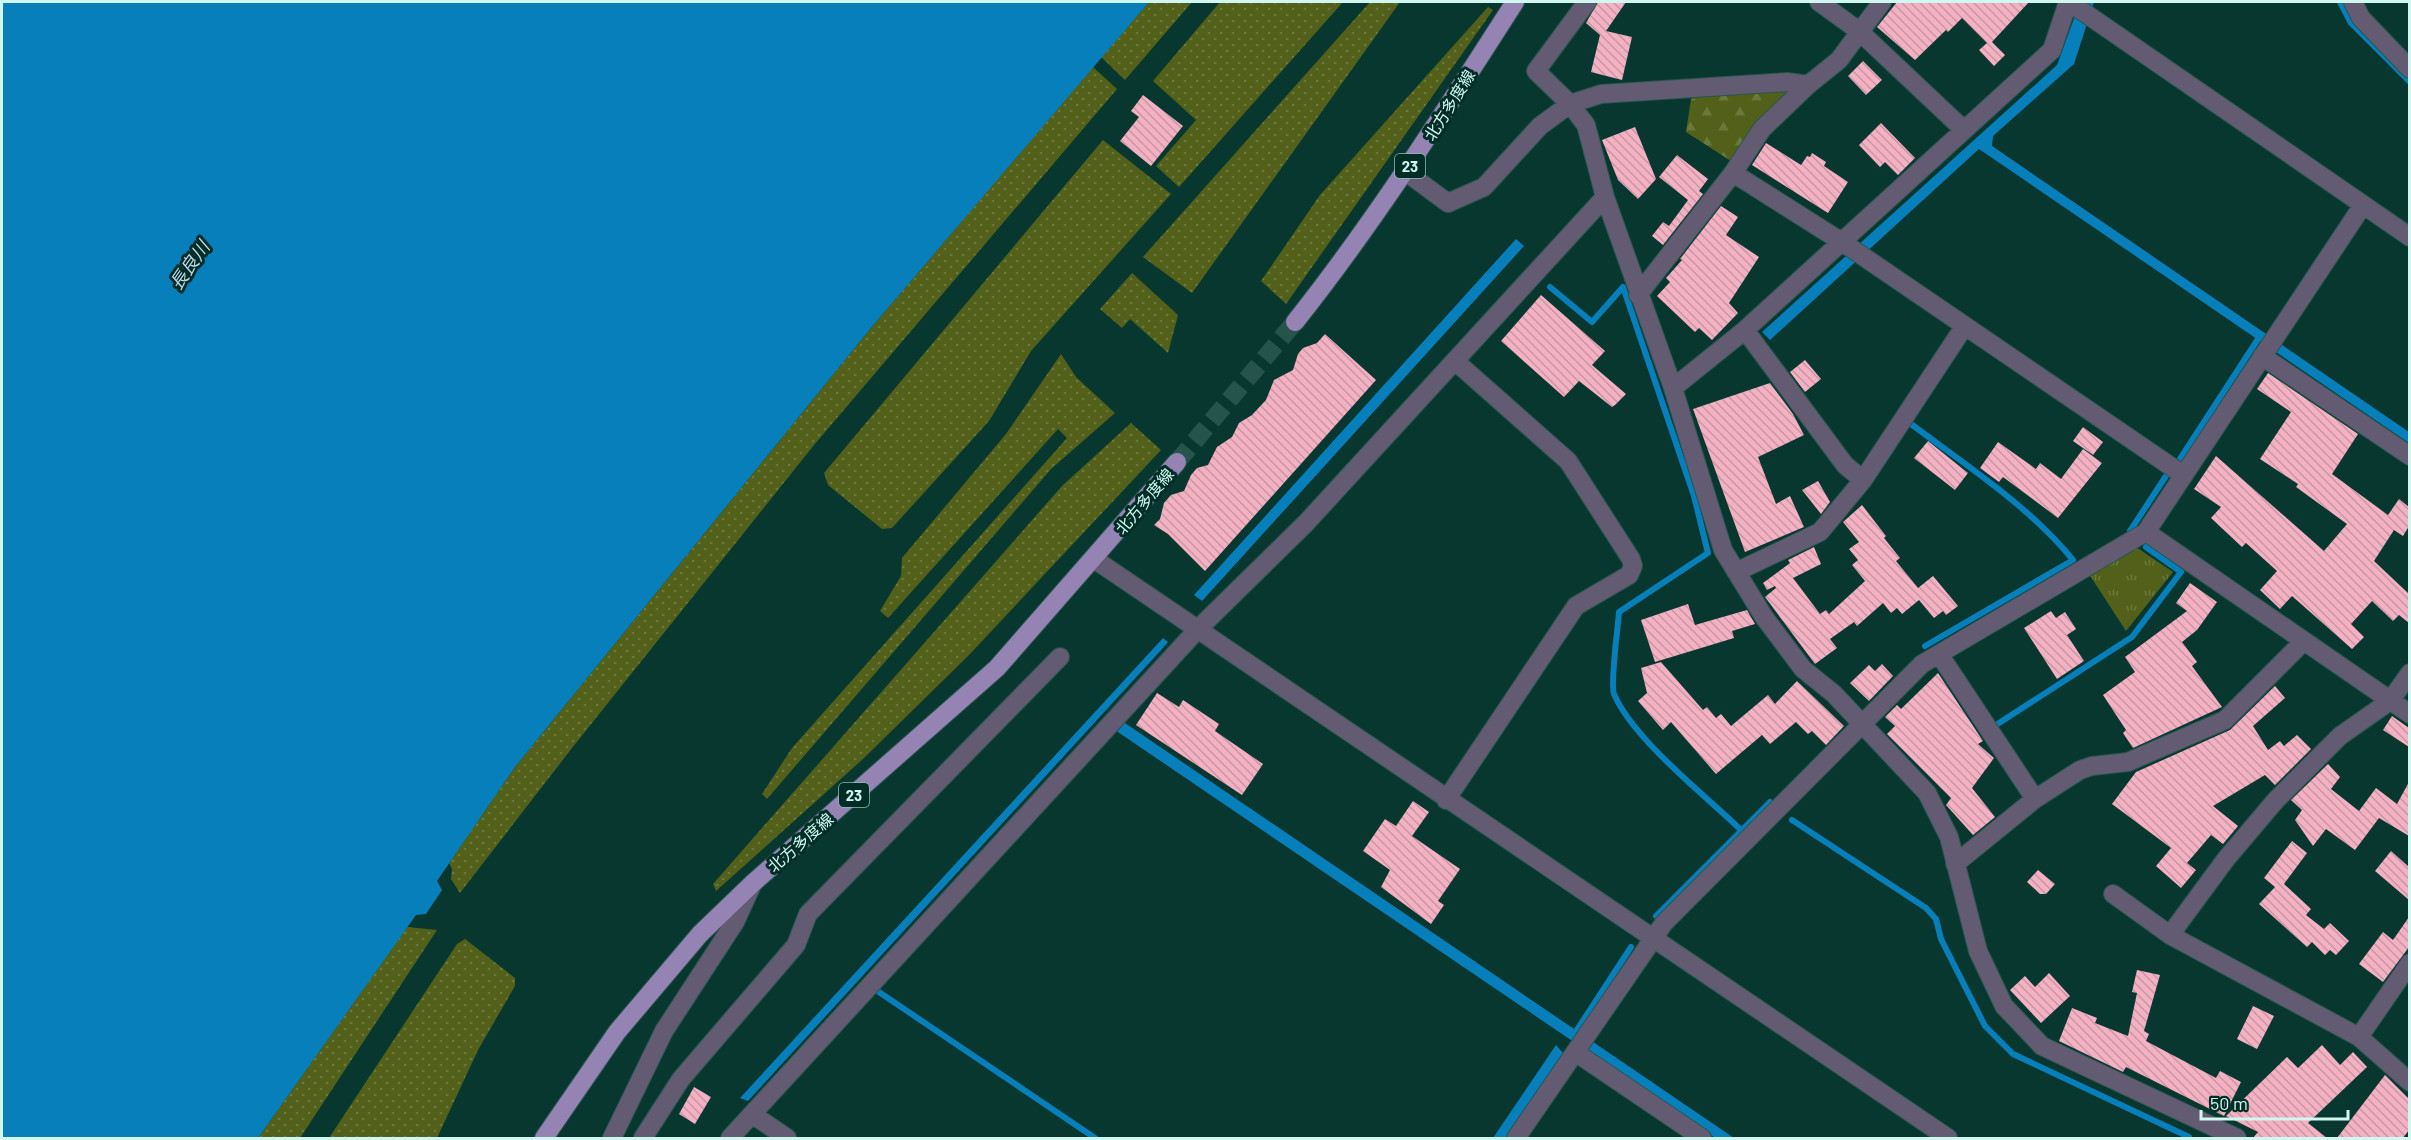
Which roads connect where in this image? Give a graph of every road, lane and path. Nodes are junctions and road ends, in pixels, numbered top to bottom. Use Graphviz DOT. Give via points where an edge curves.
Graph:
graph roads {
  1 [pos="1515,2"];
  2 [pos="1587,2"];
  3 [pos="1819,2"];
  4 [pos="1882,2"];
  5 [pos="2353,2"];
  6 [pos="2071,3"];
  7 [pos="1859,31"];
  8 [pos="2409,69"];
  9 [pos="1808,85"];
  10 [pos="1570,104"];
  11 [pos="1964,130"];
  12 [pos="1406,172"];
  13 [pos="1733,173"];
  14 [pos="1605,197"];
  15 [pos="2363,206"];
  16 [pos="2409,237"];
  17 [pos="1845,244"];
  18 [pos="1638,295"];
  19 [pos="1295,322"];
  20 [pos="1964,327"];
  21 [pos="1745,330"];
  22 [pos="2268,347"];
  23 [pos="1455,361"];
  24 [pos="1673,388"];
  25 [pos="2409,456"];
  26 [pos="1177,462"];
  27 [pos="2182,474"];
  28 [pos="1863,480"];
  29 [pos="2146,532"];
  30 [pos="1094,559"];
  31 [pos="1736,572"];
  32 [pos="1198,629"];
  33 [pos="2303,642"];
  34 [pos="1939,654"];
  35 [pos="1060,657"];
  36 [pos="2409,673"];
  37 [pos="2390,701"];
  38 [pos="2409,714"];
  39 [pos="1862,723"];
  40 [pos="2035,799"];
  41 [pos="1446,800"];
  42 [pos="1955,864"];
  43 [pos="753,883"];
  44 [pos="2113,894"];
  45 [pos="2170,935"];
  46 [pos="1653,939"];
  47 [pos="2409,963"];
  48 [pos="2360,1037"];
  49 [pos="1575,1052"];
  50 [pos="2409,1082"];
  51 [pos="752,1114"];
  52 [pos="2203,1131"];
  53 [pos="544,1138"];
  54 [pos="612,1138"];
  55 [pos="643,1138"];
  56 [pos="730,1138"];
  57 [pos="787,1138"];
  58 [pos="1516,1138"];
  59 [pos="1702,1138"];
  60 [pos="1948,1138"];
  61 [pos="2237,1138"];
  1 -- 12 [label="main road, 北方多度線 / 23"];
  2 -- 10 [label="street" via="1536,71"];
  3 -- 7 [label="street"];
  4 -- 7 [label="street"];
  5 -- 8 [label="street" via="2361,18"];
  6 -- 11 [label="street" via="2052,50"];
  6 -- 15 [label="street"];
  7 -- 9 [label="street" via="1839,60"];
  7 -- 11 [label="street"];
  9 -- 10 [label="street" via="1786,82 1600,94"];
  9 -- 13 [label="street" via="1761,129"];
  10 -- 12 [label="street" via="1540,126 1484,187 1448,203"];
  10 -- 14 [label="street" via="1586,125"];
  11 -- 17 [label="street"];
  12 -- 19 [label="main road, 北方多度線 / 23" via="1336,272"];
  13 -- 17 [label="street"];
  13 -- 18 [label="street"];
  14 -- 18 [label="street"];
  14 -- 23 [label="street"];
  15 -- 16 [label="street"];
  15 -- 22 [label="street"];
  17 -- 20 [label="street"];
  17 -- 21 [label="street"];
  18 -- 24 [label="street"];
  20 -- 27 [label="street"];
  20 -- 28 [label="street"];
  21 -- 24 [label="street"];
  21 -- 28 [label="street" via="1845,465"];
  22 -- 25 [label="street"];
  22 -- 27 [label="street"];
  23 -- 32 [label="street" via="1306,523"];
  23 -- 41 [label="street" via="1568,461 1633,566 1629,575 1576,606"];
  24 -- 31 [label="street" via="1723,550"];
  26 -- 30 [label="main road, 北方多度線 / 23"];
  27 -- 29 [label="street"];
  28 -- 31 [label="street" via="1820,532"];
  29 -- 33 [label="street"];
  29 -- 34 [label="street"];
  30 -- 32 [label="street"];
  30 -- 43 [label="main road, 北方多度線 / 23" via="997,668"];
  31 -- 39 [label="street" via="1803,669"];
  32 -- 41 [label="street"];
  32 -- 51 [label="street"];
  33 -- 37 [label="street"];
  33 -- 40 [label="street" via="2225,720 2128,762 2080,770"];
  34 -- 39 [label="street" via="1922,664"];
  34 -- 40 [label="street"];
  35 -- 55 [label="street" via="808,914 796,945 681,1079"];
  36 -- 37 [label="street"];
  37 -- 38 [label="street"];
  37 -- 45 [label="street" via="2340,736 2276,800"];
  39 -- 42 [label="street" via="1927,793 1950,837"];
  39 -- 46 [label="street" via="1664,922"];
  40 -- 42 [label="street"];
  41 -- 46 [label="street"];
  42 -- 52 [label="street" via="1987,974 2004,1006 2022,1026 2042,1046"];
  43 -- 53 [label="main road, 北方多度線 / 23" via="699,934 616,1032"];
  43 -- 54 [label="street" via="735,922 664,1031"];
  44 -- 45 [label="street"];
  45 -- 48 [label="street"];
  46 -- 49 [label="street"];
  46 -- 60 [label="street"];
  47 -- 48 [label="street"];
  48 -- 50 [label="street"];
  49 -- 58 [label="street"];
  49 -- 59 [label="street"];
  51 -- 56 [label="street"];
  51 -- 57 [label="street"];
  52 -- 61 [label="street"];
}
